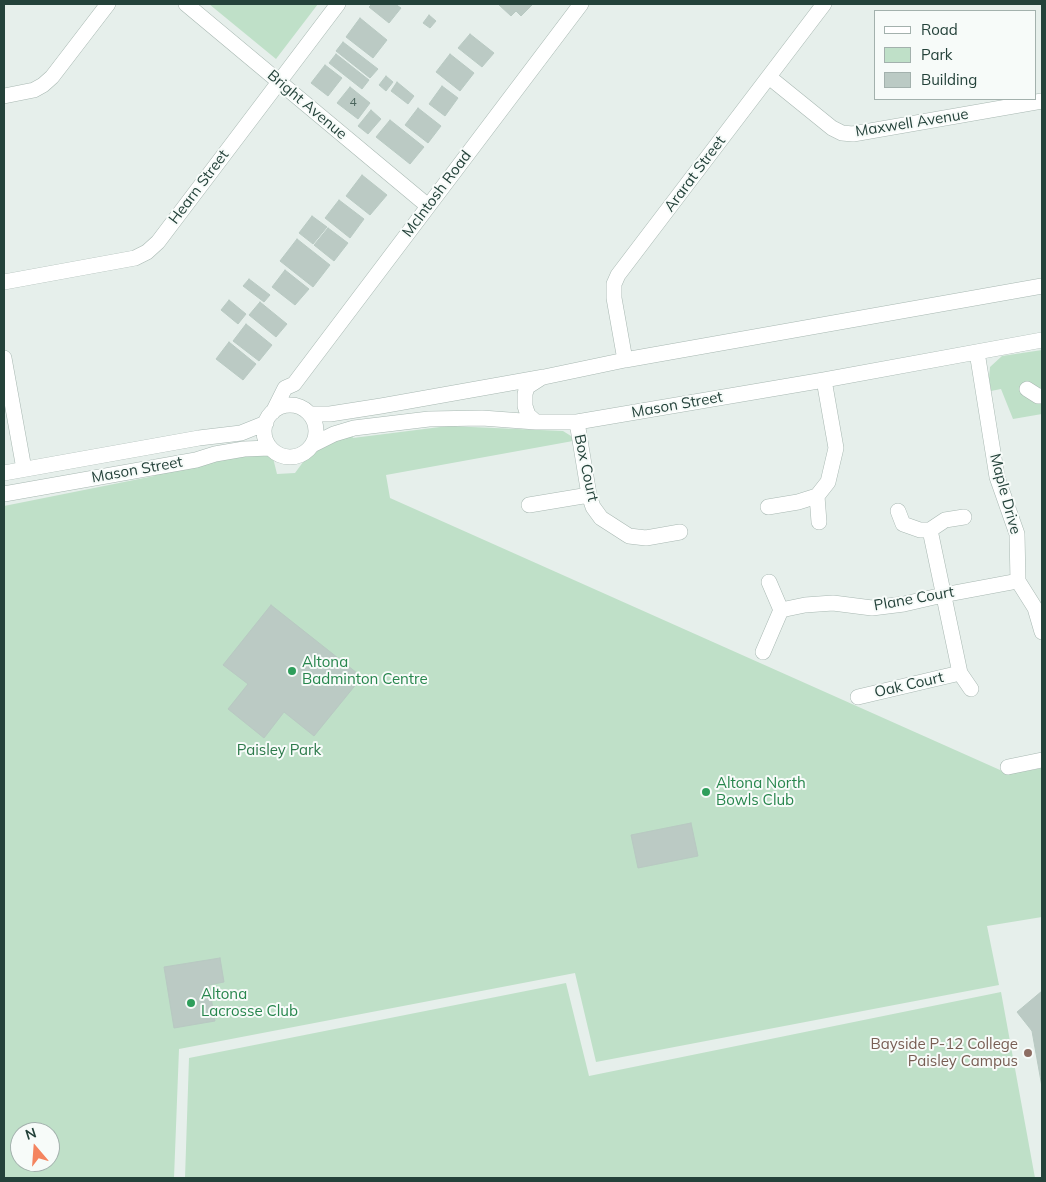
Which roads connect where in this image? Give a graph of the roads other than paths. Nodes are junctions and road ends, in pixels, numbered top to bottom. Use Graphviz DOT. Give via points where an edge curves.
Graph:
graph roads {
  1 [pos="108,4"];
  2 [pos="186,4"];
  3 [pos="338,4"];
  4 [pos="581,4"];
  5 [pos="824,4"];
  6 [pos="770,77"];
  7 [pos="279,81"];
  8 [pos="4,96"];
  9 [pos="1042,100"];
  10 [pos="428,206"];
  11 [pos="4,282"];
  12 [pos="1042,286"];
  13 [pos="1005,294"];
  14 [pos="1042,294"];
  15 [pos="1042,340"];
  16 [pos="977,352"];
  17 [pos="4,358"];
  18 [pos="625,360"];
  19 [pos="544,377"];
  20 [pos="824,380"];
  21 [pos="294,384"];
  22 [pos="1026,389"];
  23 [pos="1042,396"];
  24 [pos="307,412"];
  25 [pos="270,417"];
  26 [pos="536,422"];
  27 [pos="577,422"];
  28 [pos="312,445"];
  29 [pos="270,448"];
  30 [pos="24,469"];
  31 [pos="4,473"];
  32 [pos="4,494"];
  33 [pos="588,494"];
  34 [pos="817,496"];
  35 [pos="529,505"];
  36 [pos="768,507"];
  37 [pos="898,511"];
  38 [pos="964,517"];
  39 [pos="818,522"];
  40 [pos="930,530"];
  41 [pos="680,532"];
  42 [pos="1018,581"];
  43 [pos="769,582"];
  44 [pos="943,594"];
  45 [pos="1036,601"];
  46 [pos="780,610"];
  47 [pos="1042,632"];
  48 [pos="763,652"];
  49 [pos="960,673"];
  50 [pos="971,689"];
  51 [pos="858,698"];
  52 [pos="1042,760"];
  53 [pos="1008,767"];
  1 -- 8 [label="street" via="43,85"];
  2 -- 7 [label="street, Bright Avenue"];
  3 -- 7 [label="street, Hearn Street"];
  4 -- 10 [label="street, McIntosh Road"];
  5 -- 6 [label="street, Ararat Street"];
  6 -- 9 [label="street, Maxwell Avenue" via="832,128 853,134"];
  6 -- 18 [label="street, Ararat Street" via="618,274 614,298"];
  7 -- 10 [label="street, Bright Avenue"];
  7 -- 11 [label="street, Hearn Street" via="158,242 147,252 135,258"];
  10 -- 21 [label="street, McIntosh Road"];
  12 -- 13 [label="street"];
  13 -- 14 [label="street"];
  13 -- 18 [label="street"];
  15 -- 16 [label="street, Mason Street"];
  16 -- 20 [label="street, Mason Street"];
  16 -- 42 [label="street, Maple Drive" via="998,476 1017,534"];
  17 -- 30 [label="street"];
  18 -- 19 [label="street"];
  19 -- 24 [label="street" via="330,414"];
  19 -- 26 [label="street" via="527,386 525,394 528,415"];
  20 -- 27 [label="street, Mason Street"];
  20 -- 34 [label="street" via="836,448 828,482"];
  21 -- 24 [label="street"];
  21 -- 25 [label="street, McIntosh Road" via="285,388"];
  22 -- 23 [label="street"];
  24 -- 25 [label="street" via="292,405 279,408"];
  24 -- 28 [label="street" via="316,432"];
  25 -- 29 [label="street" via="264,436"];
  25 -- 30 [label="street, Mason Street" via="241,433"];
  26 -- 27 [label="street, Mason Street"];
  26 -- 28 [label="street, Mason Street" via="429,419 354,428"];
  27 -- 33 [label="street, Box Court"];
  28 -- 29 [label="street" via="293,457 281,456"];
  29 -- 32 [label="street, Mason Street" via="215,454"];
  30 -- 31 [label="street, Mason Street"];
  33 -- 35 [label="street"];
  33 -- 41 [label="street, Box Court" via="601,518 629,536 646,538"];
  34 -- 36 [label="street"];
  34 -- 39 [label="street"];
  37 -- 40 [label="street" via="903,524"];
  38 -- 40 [label="street" via="945,520"];
  40 -- 44 [label="street, Oak Court"];
  42 -- 44 [label="street, Plane Court"];
  42 -- 45 [label="street"];
  43 -- 46 [label="street"];
  44 -- 46 [label="street, Plane Court" via="872,608 833,603"];
  44 -- 49 [label="street, Oak Court"];
  45 -- 47 [label="street"];
  46 -- 48 [label="street"];
  49 -- 50 [label="street, Oak Court"];
  49 -- 51 [label="street, Oak Court"];
  52 -- 53 [label="street"];
}
